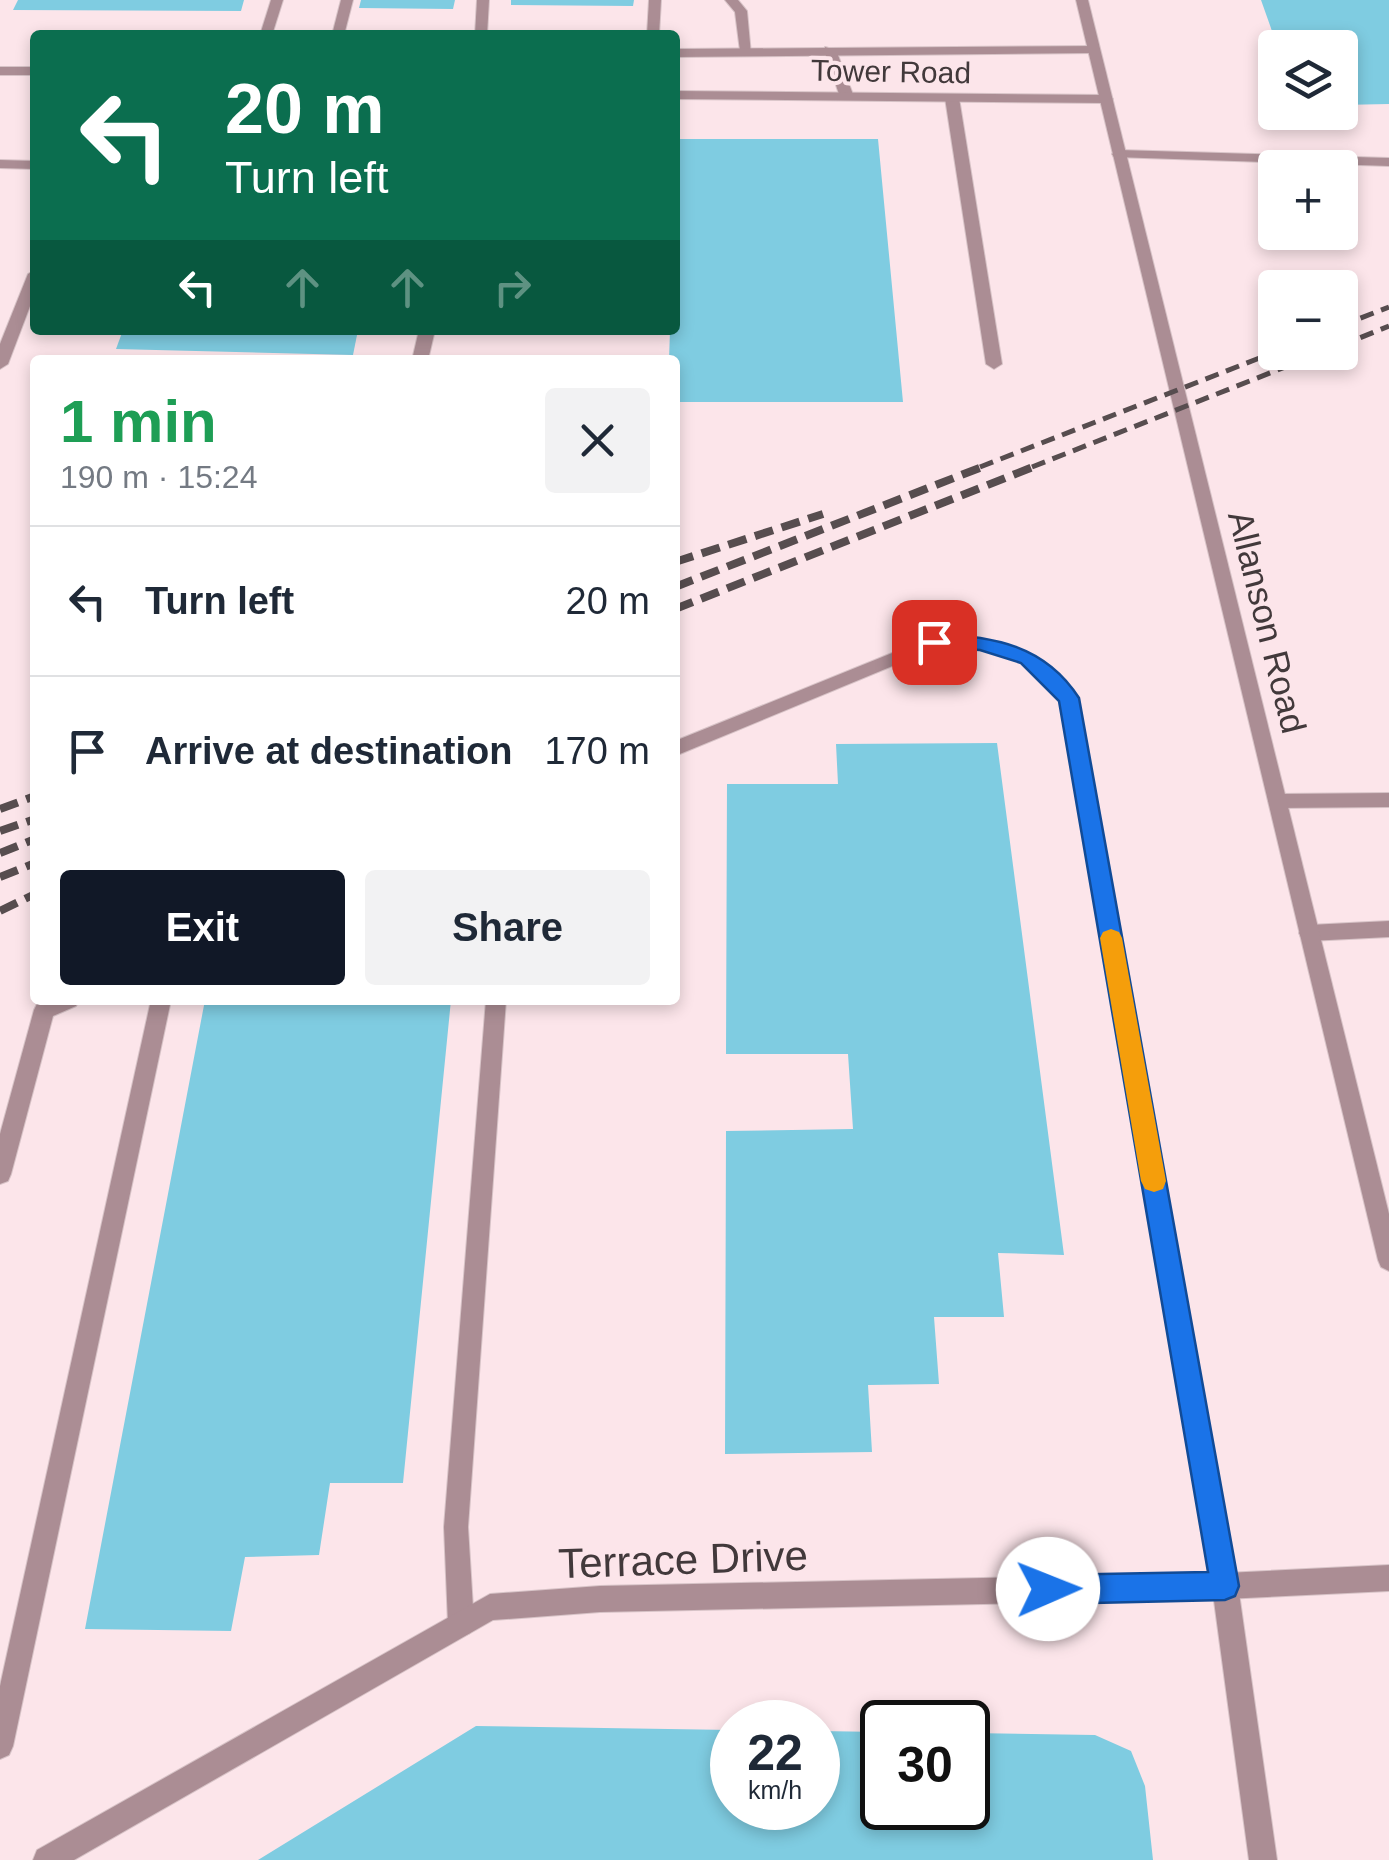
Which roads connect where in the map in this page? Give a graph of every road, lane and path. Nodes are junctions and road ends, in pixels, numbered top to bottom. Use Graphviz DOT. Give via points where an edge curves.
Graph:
graph roads {
  1 [pos="277,0"];
  2 [pos="348,0"];
  3 [pos="483,0"];
  4 [pos="655,0"];
  5 [pos="731,0"];
  6 [pos="1082,0"];
  7 [pos="268,30"];
  8 [pos="339,30"];
  9 [pos="481,30"];
  10 [pos="653,30"];
  11 [pos="1093,49"];
  12 [pos="746,50"];
  13 [pos="830,50"];
  14 [pos="680,52"];
  15 [pos="0,71"];
  16 [pos="30,71"];
  17 [pos="680,95"];
  18 [pos="847,97"];
  19 [pos="952,98"];
  20 [pos="1106,100"];
  21 [pos="1120,154"];
  22 [pos="1389,162"];
  23 [pos="0,164"];
  24 [pos="30,165"];
  25 [pos="30,287"];
  26 [pos="0,364"];
  27 [pos="994,364"];
  28 [pos="680,748"];
  29 [pos="1389,800"];
  30 [pos="1277,801"];
  31 [pos="1389,929"];
  32 [pos="1309,932"];
  33 [pos="56,1005"];
  34 [pos="160,1005"];
  35 [pos="496,1005"];
  36 [pos="0,1174"];
  37 [pos="1389,1260"];
  38 [pos="1389,1578"];
  39 [pos="1225,1586"];
  40 [pos="461,1624"];
  41 [pos="0,1746"];
  42 [pos="47,1860"];
  43 [pos="1263,1860"];
  1 -- 7 [label="street"];
  2 -- 8 [label="street"];
  3 -- 9 [label="street"];
  4 -- 10 [label="street"];
  5 -- 12 [label="street" via="741,11"];
  6 -- 11 [label="street, Allanson Road"];
  11 -- 13 [label="street, Tower Road"];
  11 -- 20 [label="street, Allanson Road"];
  12 -- 13 [label="street, Tower Road"];
  12 -- 14 [label="street, Tower Road"];
  13 -- 18 [label="street"];
  15 -- 16 [label="street"];
  17 -- 18 [label="street, Tower Road"];
  18 -- 19 [label="street, Tower Road"];
  19 -- 20 [label="street, Tower Road"];
  19 -- 27 [label="street"];
  20 -- 21 [label="street, Allanson Road"];
  21 -- 22 [label="street"];
  21 -- 30 [label="street, Allanson Road"];
  23 -- 24 [label="street"];
  25 -- 26 [label="street"];
  28 -- 39 [label="street" via="934,642 980,643 1028,658 1069,698"];
  29 -- 30 [label="street"];
  30 -- 32 [label="street, Allanson Road"];
  31 -- 32 [label="street"];
  32 -- 37 [label="street, Allanson Road"];
  33 -- 36 [label="street" via="44,1010"];
  34 -- 41 [label="street"];
  35 -- 40 [label="street" via="456,1526"];
  38 -- 39 [label="street, Terrace Drive"];
  39 -- 40 [label="street, Terrace Drive" via="600,1598 490,1607"];
  39 -- 43 [label="street"];
  40 -- 42 [label="street, Terrace Drive"];
}
